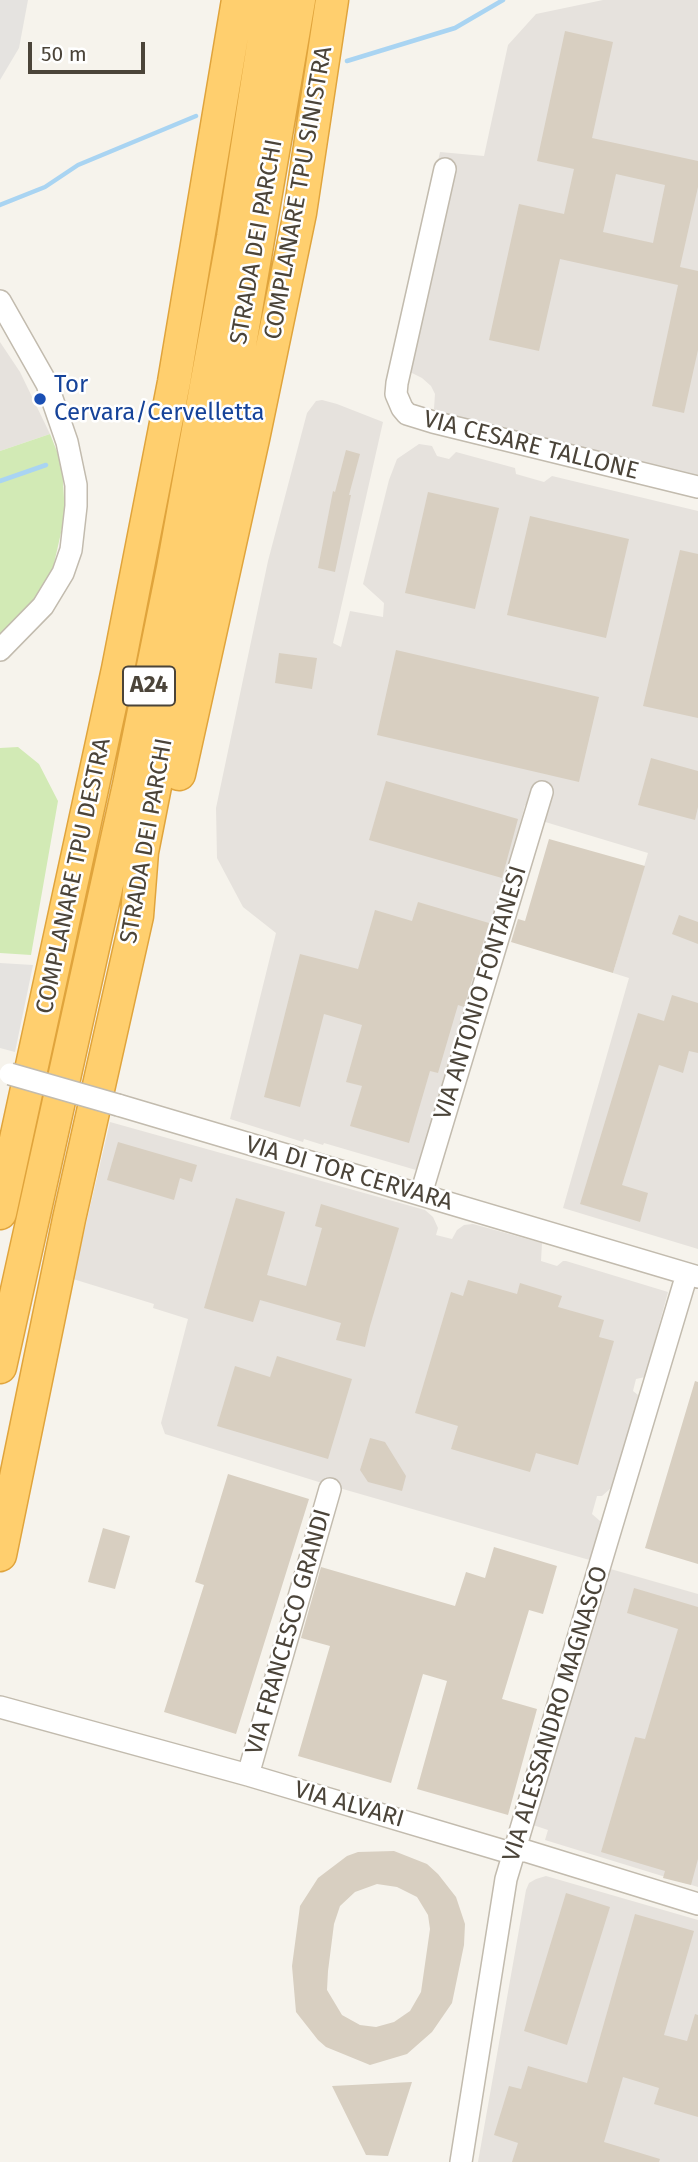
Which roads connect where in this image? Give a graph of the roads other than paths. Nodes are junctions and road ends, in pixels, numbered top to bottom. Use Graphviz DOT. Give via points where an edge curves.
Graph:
graph roads {
  1 [pos="226,0"];
  2 [pos="238,0"];
  3 [pos="270,0"];
  4 [pos="299,0"];
  5 [pos="332,0"];
  6 [pos="348,0"];
  7 [pos="445,169"];
  8 [pos="300,213"];
  9 [pos="199,238"];
  10 [pos="0,301"];
  11 [pos="698,487"];
  12 [pos="0,650"];
  13 [pos="542,792"];
  14 [pos="137,916"];
  15 [pos="5,1073"];
  16 [pos="421,1194"];
  17 [pos="0,1213"];
  18 [pos="693,1275"];
  19 [pos="0,1367"];
  20 [pos="330,1489"];
  21 [pos="0,1555"];
  22 [pos="0,1707"];
  23 [pos="248,1775"];
  24 [pos="515,1850"];
  25 [pos="698,1904"];
  26 [pos="461,2162"];
  1 -- 9 [label="highway" via="198,170"];
  2 -- 9 [label="highway, COMPLANARE TPU DESTRA"];
  3 -- 19 [label="highway, STRADA DEI PARCHI / A24" via="233,237 170,582"];
  4 -- 14 [label="highway, STRADA DEI PARCHI / A24" via="225,432 142,852"];
  5 -- 8 [label="highway, COMPLANARE TPU SINISTRA"];
  6 -- 8 [label="highway" via="321,167"];
  7 -- 11 [label="street, VIA CESARE TALLONE" via="397,383 402,408 433,422"];
  8 -- 14 [label="highway, COMPLANARE TPU SINISTRA" via="161,856"];
  9 -- 17 [label="highway, COMPLANARE TPU DESTRA" via="118,669"];
  10 -- 12 [label="street" via="52,396 71,460 76,506 71,550 59,582 33,618"];
  13 -- 16 [label="street, VIA ANTONIO FONTANESI"];
  14 -- 21 [label="highway, STRADA DEI PARCHI / A24"];
  15 -- 16 [label="street, VIA DI TOR CERVARA, bridge"];
  16 -- 18 [label="street, VIA DI TOR CERVARA"];
  18 -- 24 [label="street, VIA ALESSANDRO MAGNASCO"];
  20 -- 23 [label="street, VIA FRANCESCO GRANDI"];
  22 -- 23 [label="street, VIA ALVARI"];
  23 -- 24 [label="street, VIA ALVARI"];
  24 -- 25 [label="street, VIA ALVARI"];
  24 -- 26 [label="street, VIA ALESSANDRO MAGNASCO" via="506,1879"];
}
